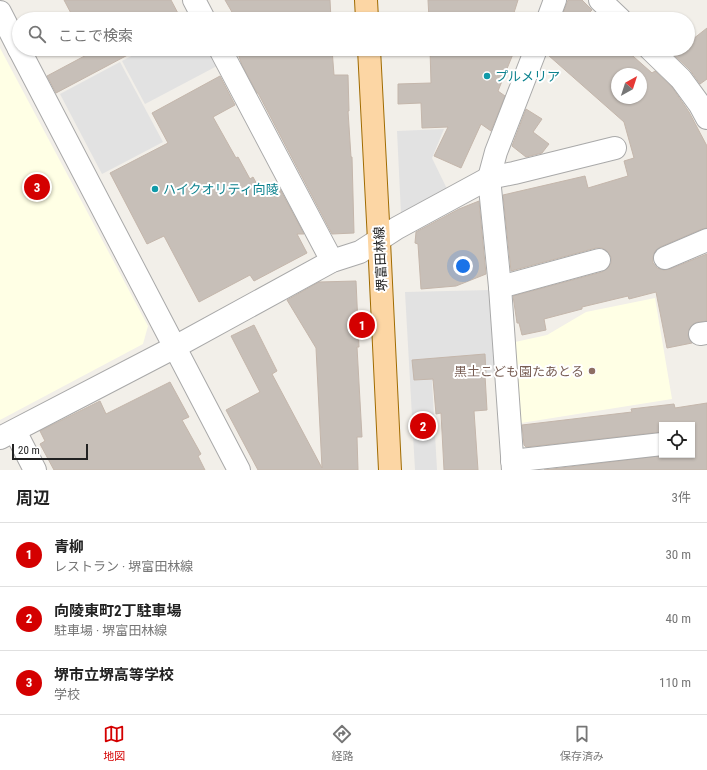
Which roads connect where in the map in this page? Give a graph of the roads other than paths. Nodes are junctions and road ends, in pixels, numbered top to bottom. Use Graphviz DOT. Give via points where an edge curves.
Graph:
graph roads {
  1 [pos="12,0"];
  2 [pos="194,0"];
  3 [pos="366,0"];
  4 [pos="555,0"];
  5 [pos="600,0"];
  6 [pos="0,6"];
  7 [pos="0,12"];
  8 [pos="200,12"];
  9 [pos="367,12"];
  10 [pos="551,12"];
  11 [pos="613,12"];
  12 [pos="12,35"];
  13 [pos="23,56"];
  14 [pos="224,56"];
  15 [pos="369,56"];
  16 [pos="533,56"];
  17 [pos="657,56"];
  18 [pos="707,118"];
  19 [pos="615,148"];
  20 [pos="490,178"];
  21 [pos="380,240"];
  22 [pos="707,240"];
  23 [pos="665,258"];
  24 [pos="599,260"];
  25 [pos="332,261"];
  26 [pos="500,287"];
  27 [pos="175,347"];
  28 [pos="7,434"];
  29 [pos="659,444"];
  30 [pos="512,465"];
  31 [pos="35,470"];
  32 [pos="239,470"];
  33 [pos="390,470"];
  1 -- 6 [label="street"];
  2 -- 8 [label="street"];
  3 -- 9 [label="main road"];
  4 -- 10 [label="street"];
  5 -- 11 [label="street"];
  7 -- 12 [label="street"];
  13 -- 27 [label="street"];
  14 -- 25 [label="street"];
  15 -- 21 [label="main road, 堺富田林線"];
  16 -- 20 [label="street" via="496,152"];
  17 -- 18 [label="street" via="681,79"];
  19 -- 20 [label="street"];
  20 -- 21 [label="street" via="397,228"];
  20 -- 26 [label="street"];
  21 -- 25 [label="street" via="360,252"];
  21 -- 33 [label="main road, 堺富田林線"];
  22 -- 23 [label="street"];
  24 -- 26 [label="street"];
  25 -- 27 [label="street"];
  26 -- 30 [label="street"];
  27 -- 28 [label="street"];
  27 -- 32 [label="street"];
  28 -- 31 [label="street"];
  29 -- 30 [label="street"];
}
